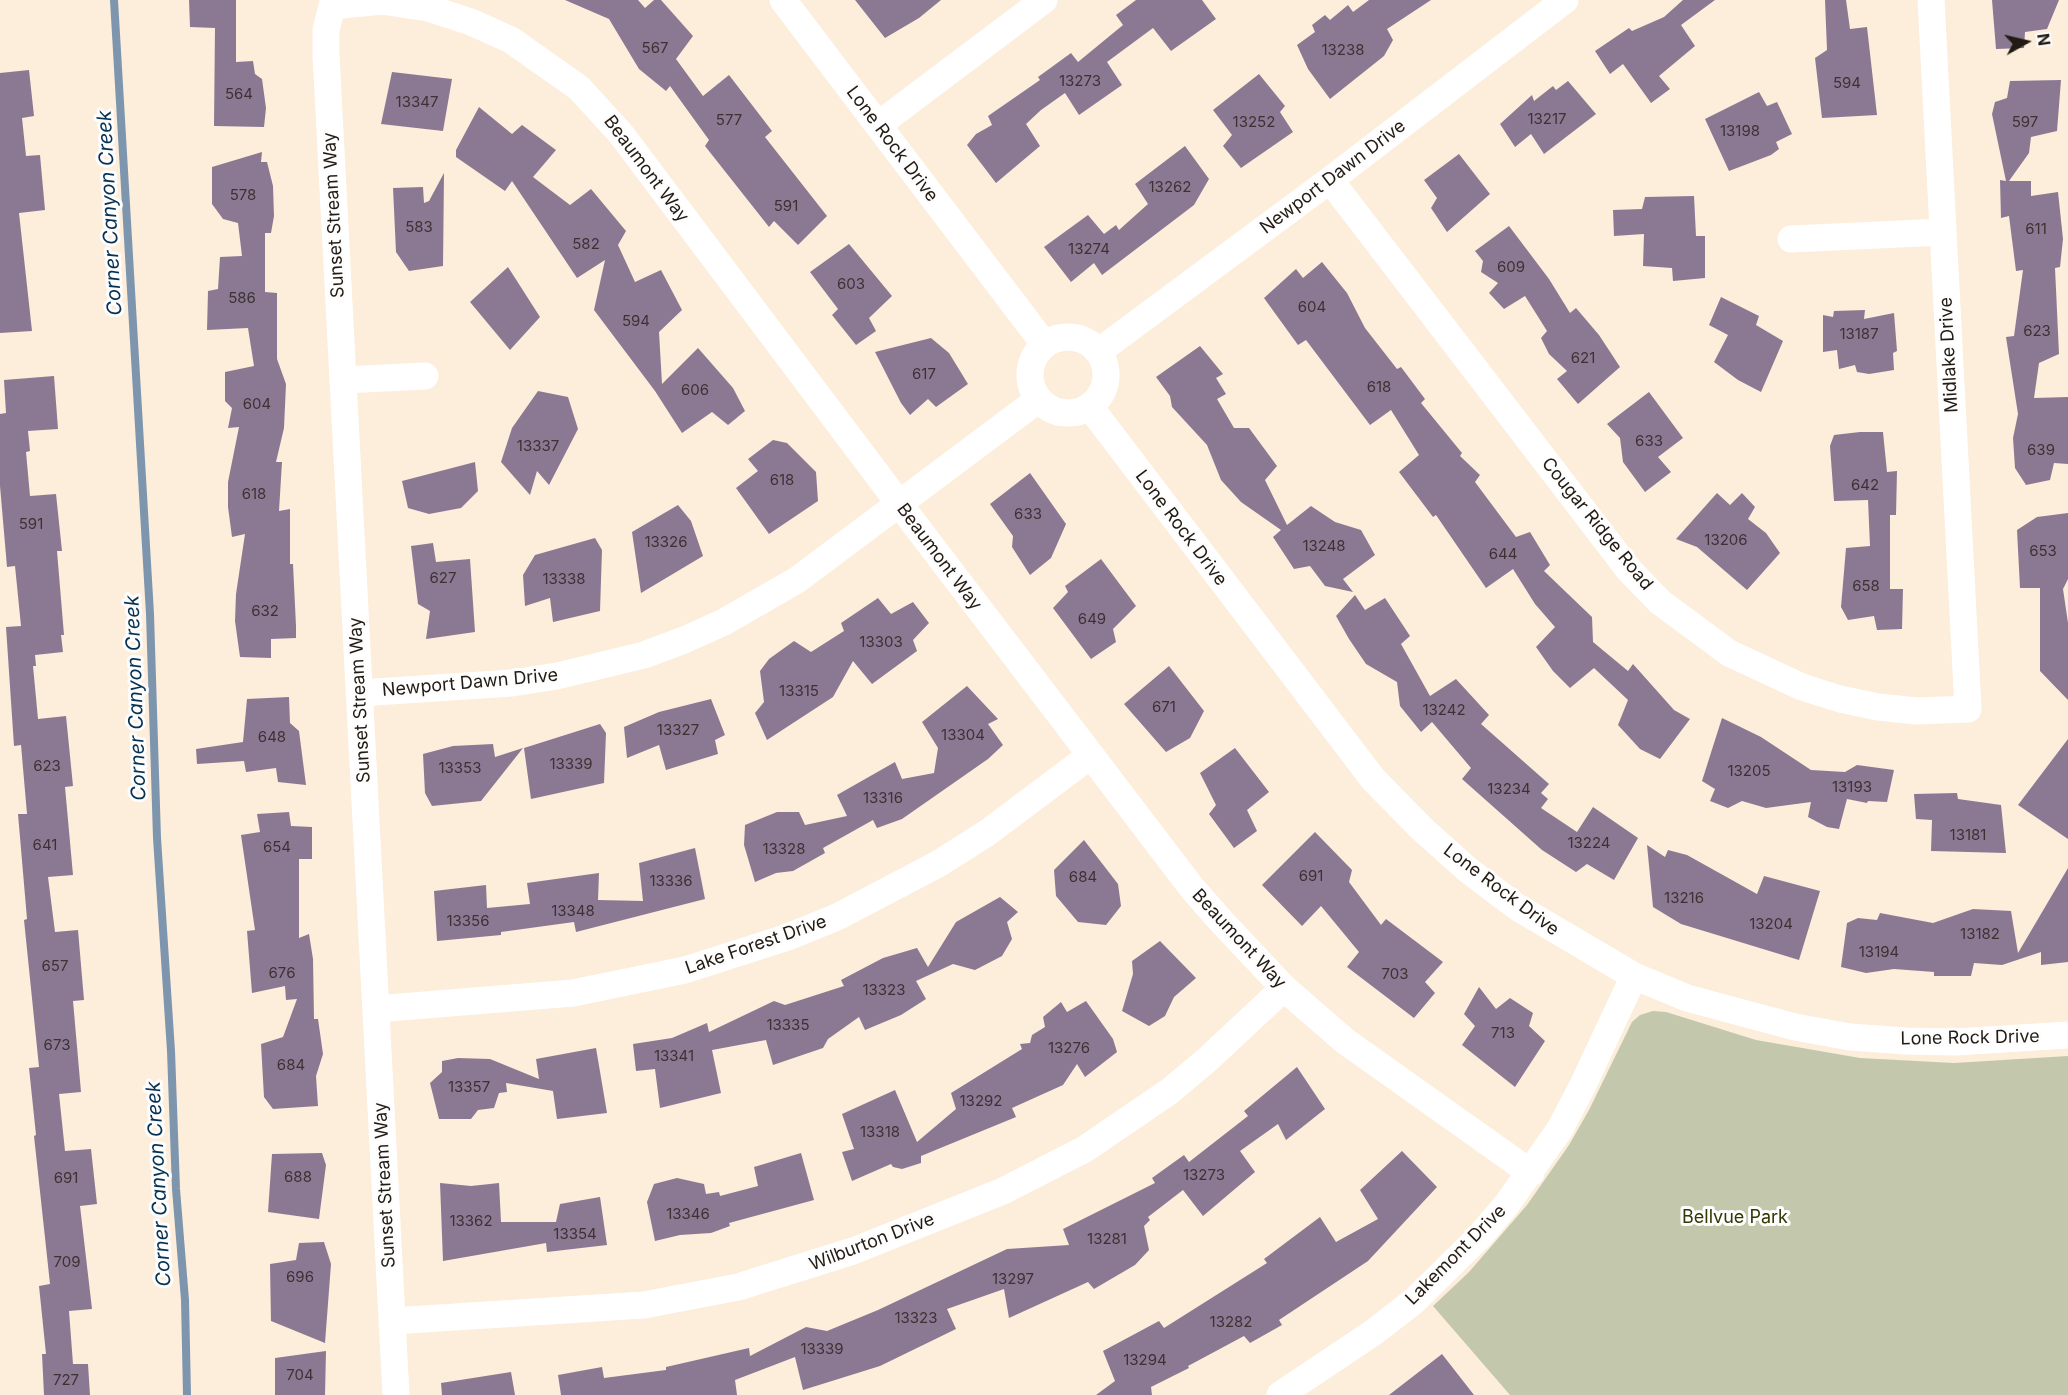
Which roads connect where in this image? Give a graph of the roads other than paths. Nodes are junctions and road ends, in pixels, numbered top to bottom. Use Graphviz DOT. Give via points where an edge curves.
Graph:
graph roads {
  1 [pos="783,0"];
  2 [pos="1044,0"];
  3 [pos="1565,0"];
  4 [pos="1932,0"];
  5 [pos="332,6"];
  6 [pos="878,125"];
  7 [pos="1330,180"];
  8 [pos="1943,232"];
  9 [pos="1791,239"];
  10 [pos="1045,345"];
  11 [pos="1098,352"];
  12 [pos="425,376"];
  13 [pos="343,380"];
  14 [pos="1039,399"];
  15 [pos="1090,407"];
  16 [pos="899,505"];
  17 [pos="359,693"];
  18 [pos="1968,709"];
  19 [pos="1091,755"];
  20 [pos="1634,976"];
  21 [pos="1284,988"];
  22 [pos="376,1009"];
  23 [pos="2068,1035"];
  24 [pos="1531,1173"];
  25 [pos="392,1321"];
  26 [pos="1286,1394"];
  27 [pos="396,1395"];
  1 -- 6 [label="street, Lone Rock Drive"];
  2 -- 6 [label="street"];
  3 -- 7 [label="street, Newport Dawn Drive"];
  4 -- 8 [label="street, Midlake Drive"];
  5 -- 13 [label="street, Sunset Stream Way" via="326,30 326,55"];
  5 -- 16 [label="street, Beaumont Way" via="382,1 460,18 511,40 579,88 621,134"];
  6 -- 10 [label="street, Lone Rock Drive"];
  7 -- 11 [label="street, Newport Dawn Drive"];
  7 -- 18 [label="street, Cougar Ridge Road" via="1629,570 1660,602 1729,653 1802,687 1878,706 1917,711"];
  8 -- 9 [label="street"];
  8 -- 18 [label="street, Midlake Drive"];
  10 -- 11 [label="street" via="1055,339 1074,337"];
  10 -- 14 [label="street" via="1031,368 1032,388"];
  11 -- 15 [label="street" via="1104,360 1106,381"];
  12 -- 13 [label="street"];
  13 -- 17 [label="street, Sunset Stream Way"];
  14 -- 15 [label="street" via="1061,413 1071,414"];
  14 -- 16 [label="street, Newport Dawn Drive"];
  15 -- 20 [label="street, Lone Rock Drive" via="1373,779 1420,828 1517,907"];
  16 -- 17 [label="street, Newport Dawn Drive" via="762,602 644,655 512,683"];
  16 -- 19 [label="street, Beaumont Way"];
  17 -- 22 [label="street, Sunset Stream Way"];
  19 -- 21 [label="street, Beaumont Way" via="1192,888"];
  19 -- 22 [label="street, Lake Forest Drive" via="987,833 938,864 837,917 768,944 685,970 573,993"];
  20 -- 23 [label="street, Lone Rock Drive" via="1741,1014 1850,1037 1956,1042"];
  20 -- 24 [label="street, Lakemont Drive" via="1560,1129"];
  21 -- 24 [label="street, Beaumont Way" via="1346,1041"];
  21 -- 25 [label="street, Wilburton Drive" via="1170,1091 1085,1149 1003,1191 853,1251 738,1287 644,1305"];
  22 -- 25 [label="street, Sunset Stream Way"];
  24 -- 26 [label="street, Lakemont Drive" via="1479,1237 1414,1301"];
  25 -- 27 [label="street, Sunset Stream Way"];
}
